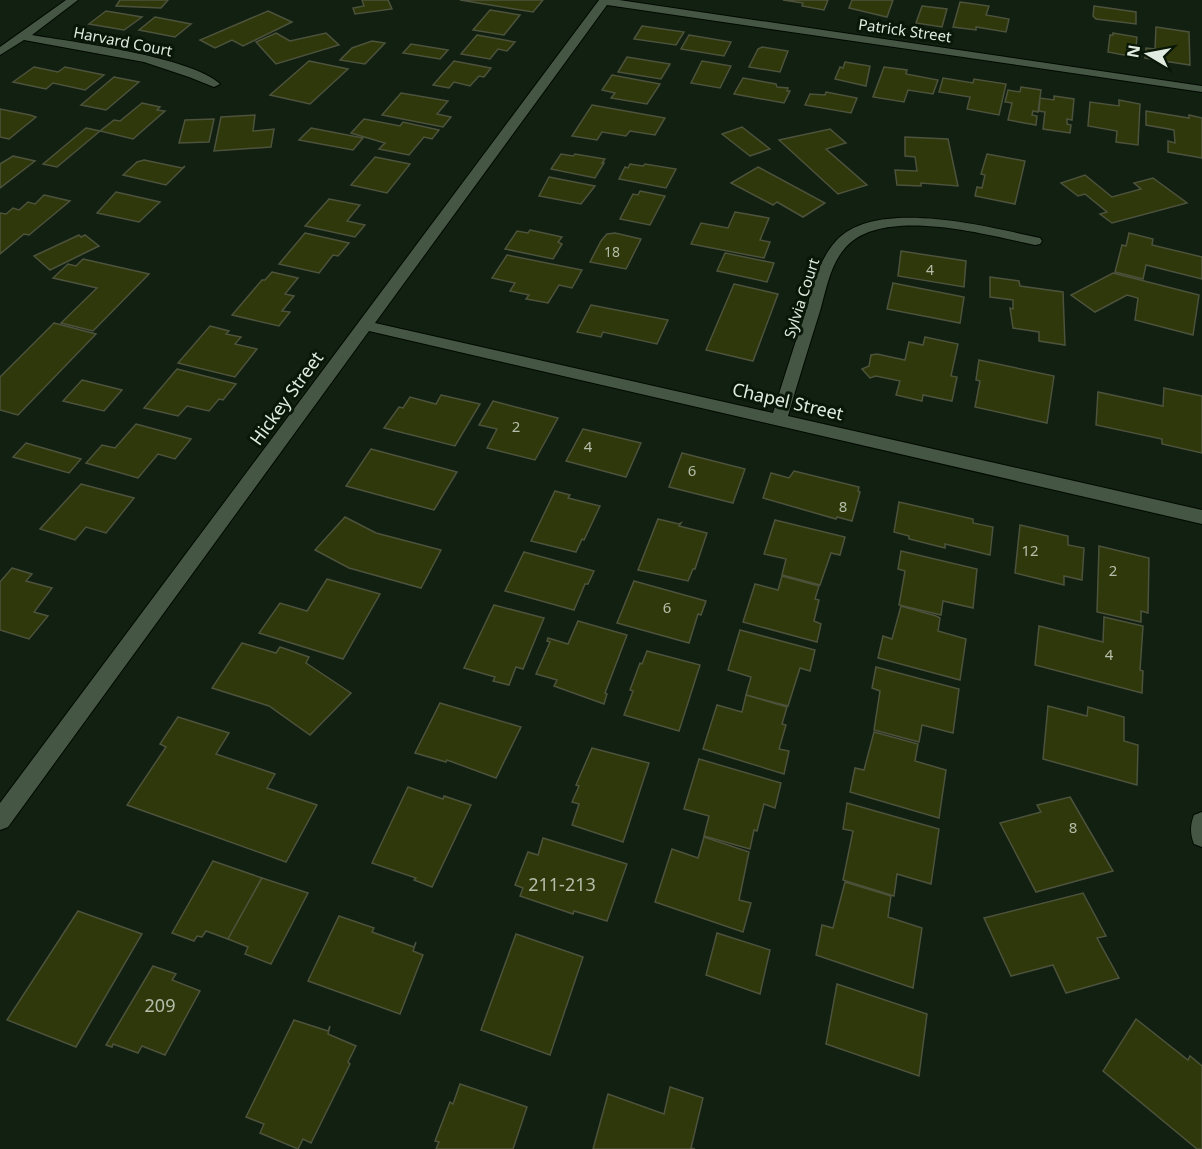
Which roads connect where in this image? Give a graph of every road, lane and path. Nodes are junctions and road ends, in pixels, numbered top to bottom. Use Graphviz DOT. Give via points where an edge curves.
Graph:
graph roads {
  1 [pos="73,0"];
  2 [pos="604,0"];
  3 [pos="22,36"];
  4 [pos="0,52"];
  5 [pos="214,84"];
  6 [pos="1202,88"];
  7 [pos="1035,241"];
  8 [pos="364,325"];
  9 [pos="779,419"];
  10 [pos="1202,517"];
  11 [pos="0,820"];
  12 [pos="1202,822"];
  13 [pos="1202,837"];
  1 -- 3 [label="street"];
  2 -- 6 [label="street, Patrick Street"];
  2 -- 8 [label="street, Hickey Street"];
  3 -- 4 [label="street"];
  3 -- 5 [label="street, Harvard Court" via="169,64"];
  7 -- 9 [label="street, Sylvia Court" via="961,226 915,222 890,223 850,236 827,264"];
  8 -- 9 [label="street, Chapel Street"];
  8 -- 11 [label="street, Hickey Street"];
  9 -- 10 [label="street, Chapel Street"];
  12 -- 13 [label="street"];
}
